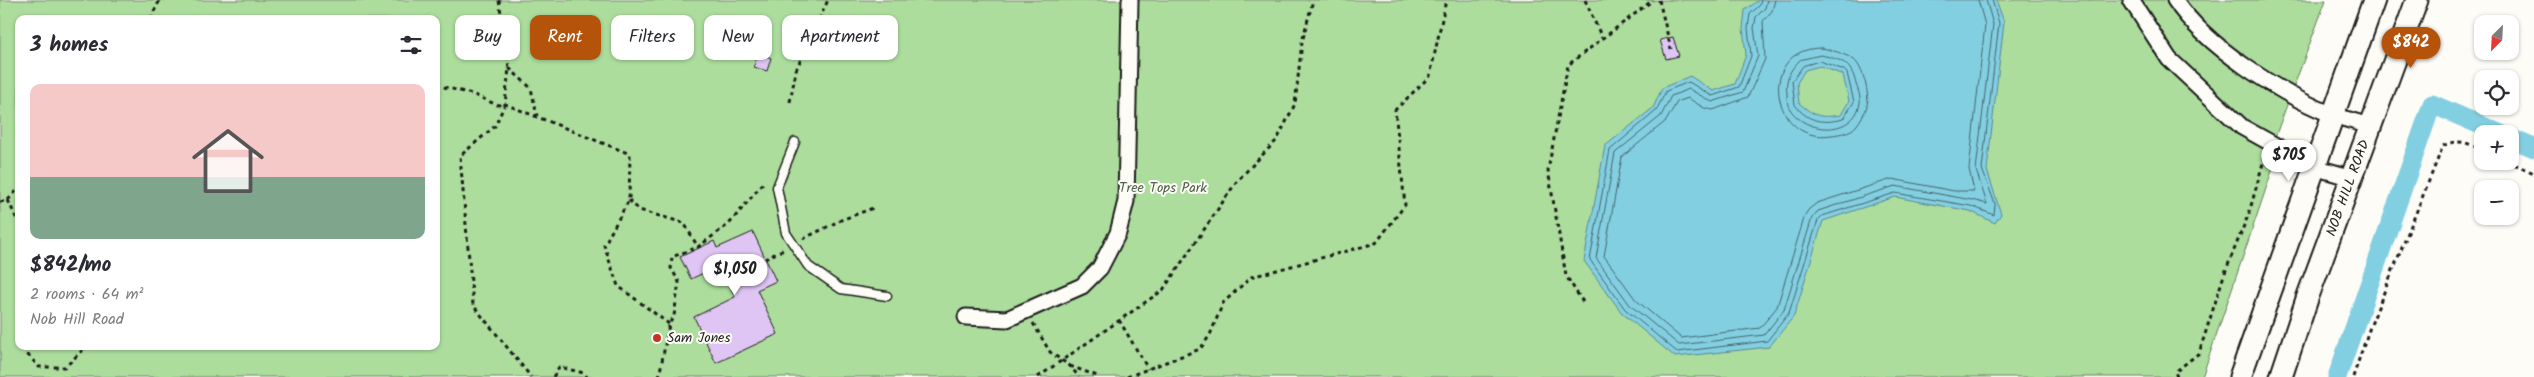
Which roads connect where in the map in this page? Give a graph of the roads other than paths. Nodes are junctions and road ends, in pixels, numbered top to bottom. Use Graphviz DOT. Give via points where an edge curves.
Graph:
graph roads {
  1 [pos="1130,0"];
  2 [pos="2131,0"];
  3 [pos="2175,0"];
  4 [pos="2374,0"];
  5 [pos="2417,0"];
  6 [pos="2332,114"];
  7 [pos="2370,126"];
  8 [pos="795,142"];
  9 [pos="2314,167"];
  10 [pos="2352,178"];
  11 [pos="887,296"];
  12 [pos="966,317"];
  13 [pos="2240,377"];
  14 [pos="2281,377"];
  1 -- 12 [label="street" via="1126,201 1118,233 1100,268 1082,286 1007,319"];
  2 -- 9 [label="street" via="2169,59 2242,127"];
  3 -- 6 [label="street" via="2219,48 2270,81"];
  4 -- 6 [label="main road"];
  5 -- 7 [label="main road, NOB HILL ROAD"];
  6 -- 7 [label="street"];
  6 -- 9 [label="main road"];
  7 -- 10 [label="main road, NOB HILL ROAD"];
  8 -- 11 [label="lane" via="777,187 786,233 808,266 841,288"];
  9 -- 10 [label="street"];
  9 -- 13 [label="main road"];
  10 -- 14 [label="main road, NOB HILL ROAD"];
}
